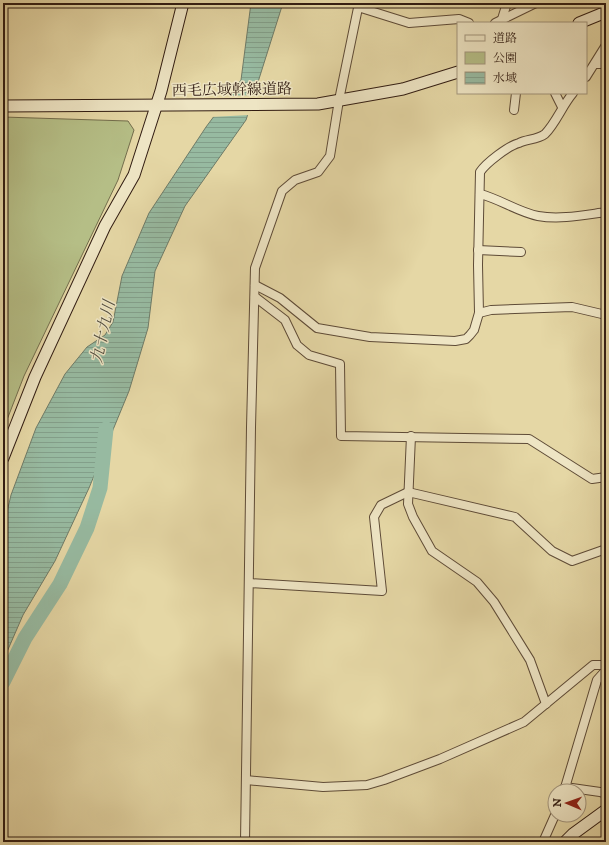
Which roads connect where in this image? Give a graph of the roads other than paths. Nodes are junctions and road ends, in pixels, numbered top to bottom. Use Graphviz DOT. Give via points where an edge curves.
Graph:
graph roads {
  1 [pos="183,3"];
  2 [pos="507,3"];
  3 [pos="536,3"];
  4 [pos="359,5"];
  5 [pos="606,12"];
  6 [pos="498,21"];
  7 [pos="466,22"];
  8 [pos="581,22"];
  9 [pos="606,45"];
  10 [pos="606,59"];
  11 [pos="595,64"];
  12 [pos="457,72"];
  13 [pos="587,76"];
  14 [pos="516,94"];
  15 [pos="556,94"];
  16 [pos="572,94"];
  17 [pos="339,100"];
  18 [pos="3,106"];
  19 [pos="156,106"];
  20 [pos="562,107"];
  21 [pos="514,110"];
  22 [pos="480,194"];
  23 [pos="606,212"];
  24 [pos="478,250"];
  25 [pos="521,252"];
  26 [pos="255,285"];
  27 [pos="255,297"];
  28 [pos="479,313"];
  29 [pos="606,315"];
  30 [pos="411,436"];
  31 [pos="3,458"];
  32 [pos="606,477"];
  33 [pos="408,492"];
  34 [pos="606,549"];
  35 [pos="249,583"];
  36 [pos="606,666"];
  37 [pos="606,670"];
  38 [pos="546,704"];
  39 [pos="246,780"];
  40 [pos="566,783"];
  41 [pos="587,791"];
  42 [pos="606,794"];
  43 [pos="606,810"];
  44 [pos="551,823"];
  45 [pos="245,842"];
  46 [pos="543,842"];
  47 [pos="565,842"];
  1 -- 19 [label="street"];
  2 -- 6 [label="street"];
  3 -- 6 [label="street"];
  4 -- 7 [label="street" via="409,23 459,19"];
  4 -- 17 [label="street"];
  5 -- 8 [label="street"];
  9 -- 11 [label="street"];
  10 -- 11 [label="street" via="603,64"];
  11 -- 13 [label="street"];
  12 -- 17 [label="street, 西毛広域幹線道路" via="403,89"];
  14 -- 21 [label="street"];
  15 -- 20 [label="street"];
  16 -- 20 [label="street"];
  17 -- 19 [label="street, 西毛広域幹線道路" via="318,104"];
  17 -- 26 [label="street" via="330,156 318,172 295,180 282,191 255,268"];
  18 -- 19 [label="street, 西毛広域幹線道路"];
  19 -- 31 [label="street" via="134,175 105,226 35,377"];
  20 -- 22 [label="street" via="544,135 530,141 519,142 484,166 480,172"];
  22 -- 23 [label="street" via="538,216 556,218"];
  22 -- 24 [label="street"];
  24 -- 25 [label="street"];
  24 -- 28 [label="street"];
  26 -- 27 [label="street"];
  26 -- 28 [label="street" via="280,298 317,328 370,337 455,341 466,339 474,330"];
  27 -- 30 [label="street" via="285,320 297,346 309,355 340,364 341,436"];
  27 -- 35 [label="street"];
  28 -- 29 [label="street" via="491,310 572,307"];
  30 -- 32 [label="street" via="529,439 592,479"];
  30 -- 33 [label="street"];
  33 -- 34 [label="street" via="516,517 552,551 572,560"];
  33 -- 35 [label="street" via="381,505 374,517 382,591"];
  33 -- 38 [label="street" via="408,504 413,517 432,551 477,582 494,602 530,660"];
  35 -- 39 [label="street"];
  36 -- 38 [label="street" via="593,665"];
  37 -- 40 [label="street" via="597,680"];
  38 -- 39 [label="street" via="524,722 488,739 367,785 323,787"];
  39 -- 45 [label="street"];
  41 -- 42 [label="street"];
  43 -- 47 [label="street"];
  44 -- 46 [label="street"];
}
